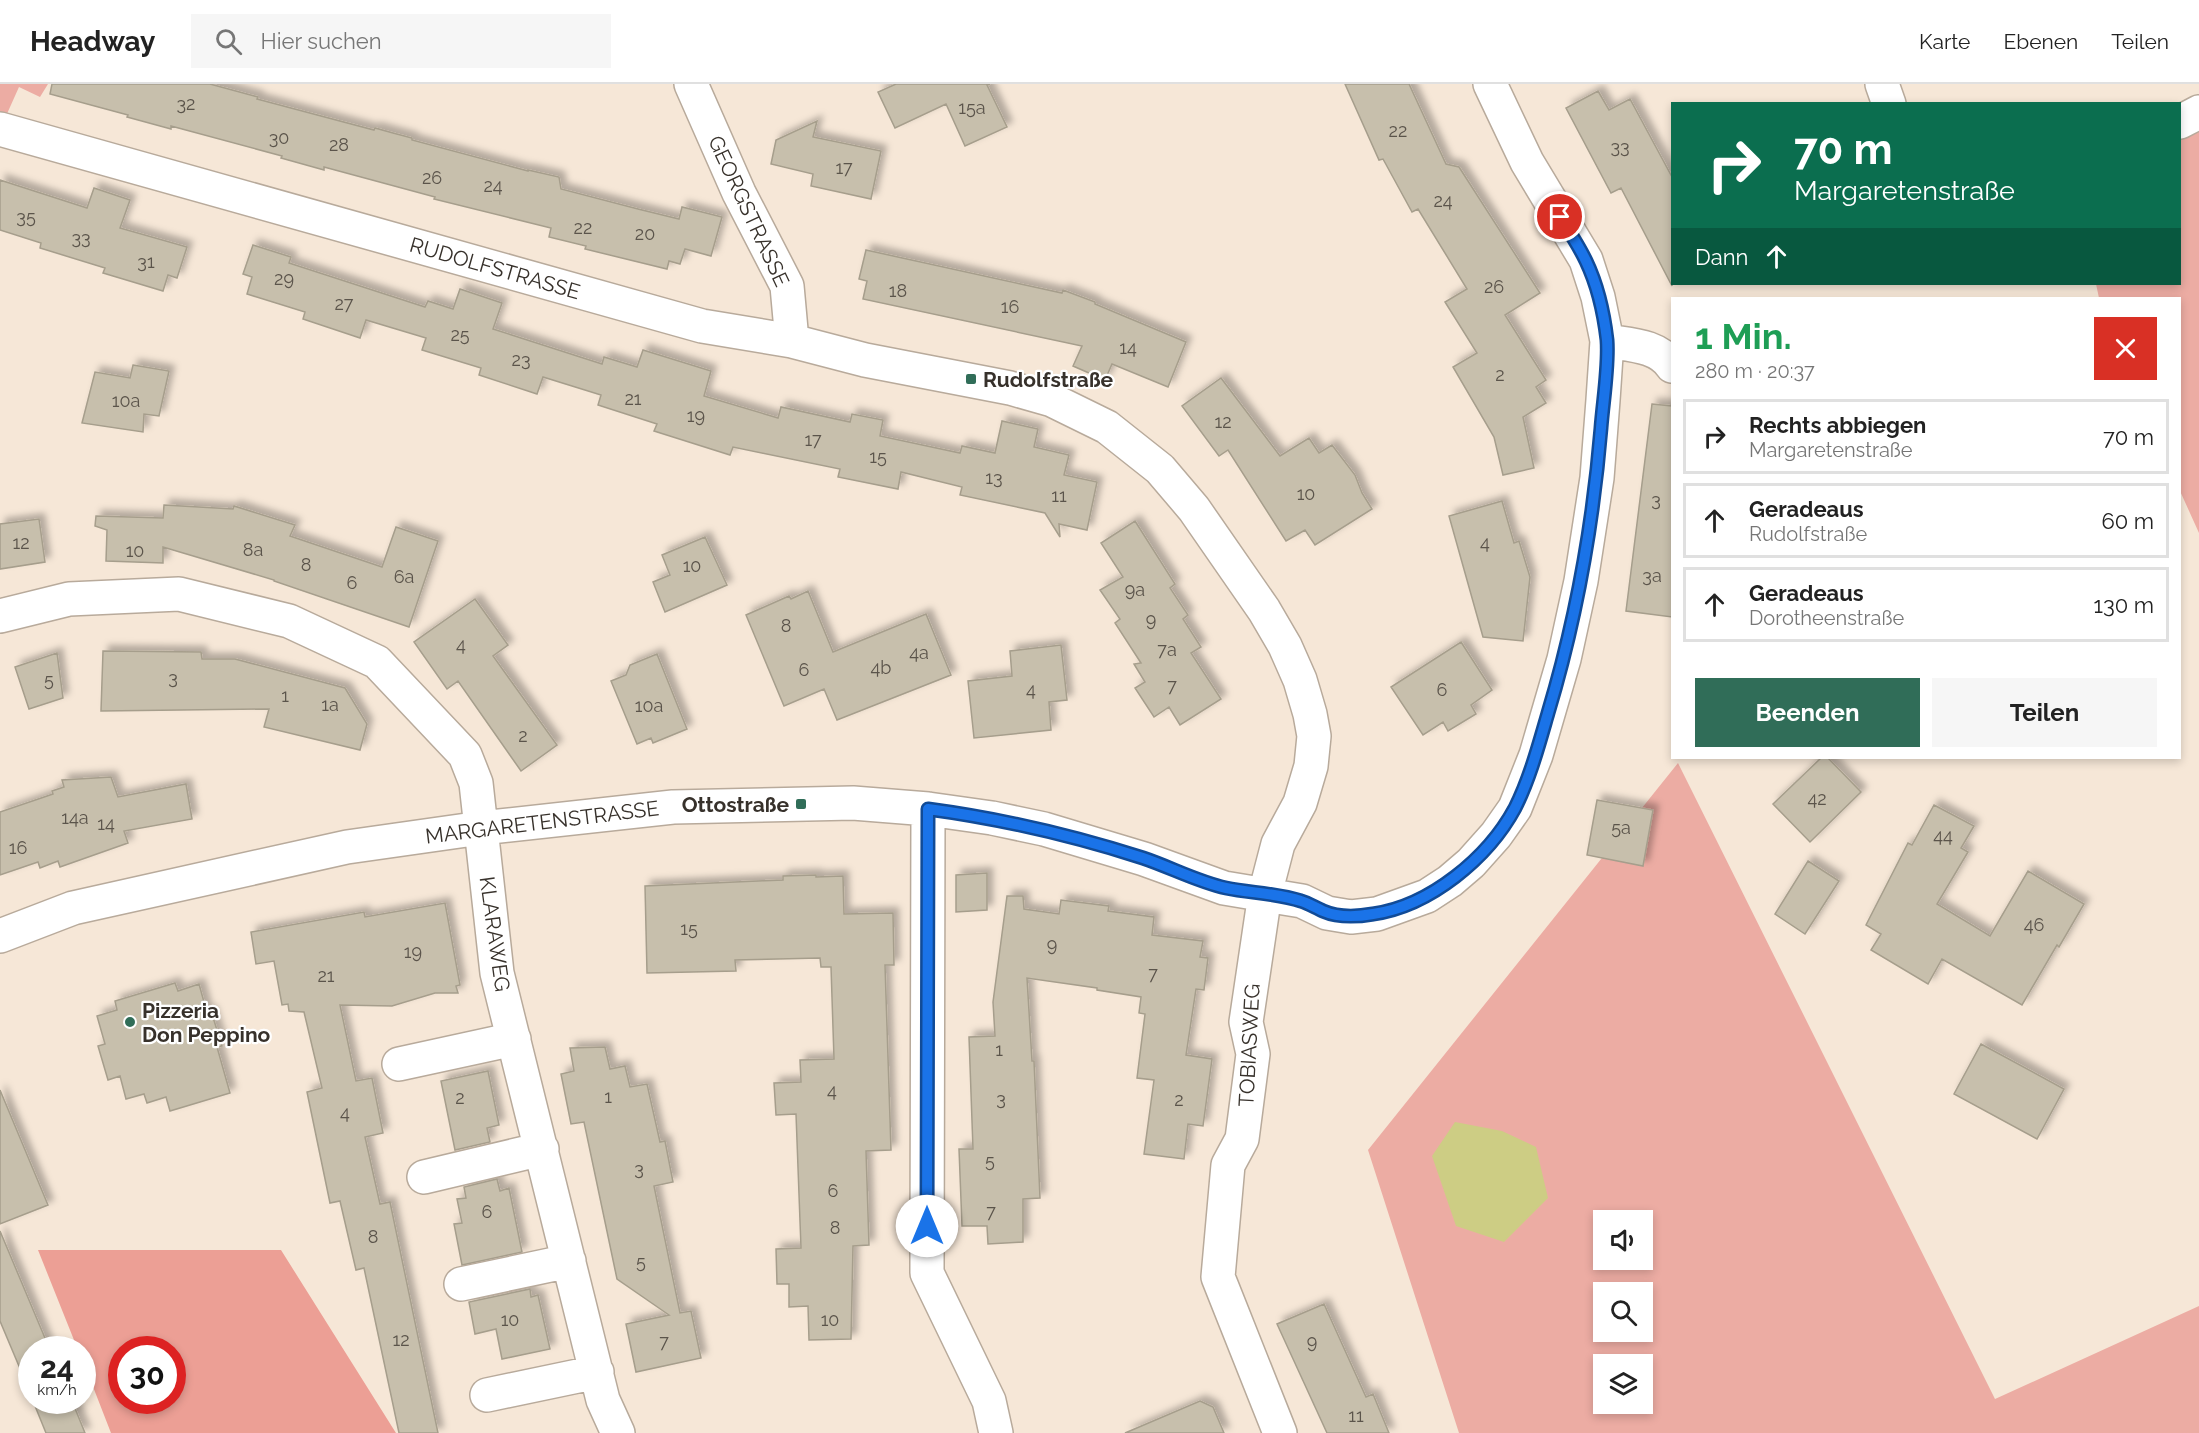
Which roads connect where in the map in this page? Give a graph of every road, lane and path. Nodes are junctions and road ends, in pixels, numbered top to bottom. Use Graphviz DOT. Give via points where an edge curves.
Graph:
graph roads {
  1 [pos="691,84"];
  2 [pos="1490,84"];
  3 [pos="1882,84"];
  4 [pos="1888,102"];
  5 [pos="2199,112"];
  6 [pos="2181,121"];
  7 [pos="0,129"];
  8 [pos="792,341"];
  9 [pos="1607,341"];
  10 [pos="1671,364"];
  11 [pos="0,616"];
  12 [pos="928,809"];
  13 [pos="481,828"];
  14 [pos="1265,894"];
  15 [pos="0,936"];
  16 [pos="514,1039"];
  17 [pos="399,1064"];
  18 [pos="542,1149"];
  19 [pos="424,1177"];
  20 [pos="569,1261"];
  21 [pos="461,1284"];
  22 [pos="597,1372"];
  23 [pos="487,1395"];
  24 [pos="618,1433"];
  25 [pos="996,1433"];
  26 [pos="1280,1433"];
  1 -- 8 [label="street, GEORGSTRASSE" via="739,193 787,286"];
  2 -- 9 [label="street" via="1527,162 1586,260"];
  3 -- 4 [label="street"];
  5 -- 6 [label="street"];
  7 -- 8 [label="street, RUDOLFSTRASSE" via="702,326"];
  8 -- 14 [label="street, RUDOLFSTRASSE" via="1052,400 1107,427 1160,469 1194,509 1263,610 1285,646 1310,714 1314,736 1311,766 1300,803 1278,844"];
  9 -- 10 [label="street" via="1653,350"];
  9 -- 14 [label="street" via="1596,478 1581,581 1564,659 1536,754 1515,808 1496,835 1450,881 1399,907 1351,917"];
  11 -- 13 [label="street" via="69,600 179,594 289,621 377,662 465,755 476,783"];
  12 -- 13 [label="street, MARGARETENSTRASSE" via="853,803 674,807"];
  12 -- 14 [label="street, MARGARETENSTRASSE" via="1044,829 1224,888"];
  12 -- 25 [label="street" via="927,1273 988,1401"];
  13 -- 15 [label="street, MARGARETENSTRASSE" via="347,847 73,908"];
  13 -- 16 [label="street, KLARAWEG" via="497,973"];
  14 -- 26 [label="street, TOBIASWEG" via="1246,1022 1253,1054 1242,1139 1228,1165 1218,1277"];
  16 -- 17 [label="street"];
  16 -- 18 [label="street, KLARAWEG"];
  18 -- 19 [label="street"];
  18 -- 20 [label="street, KLARAWEG"];
  20 -- 21 [label="street"];
  20 -- 22 [label="street, KLARAWEG"];
  22 -- 23 [label="street"];
  22 -- 24 [label="street, KLARAWEG" via="603,1400"];
}
